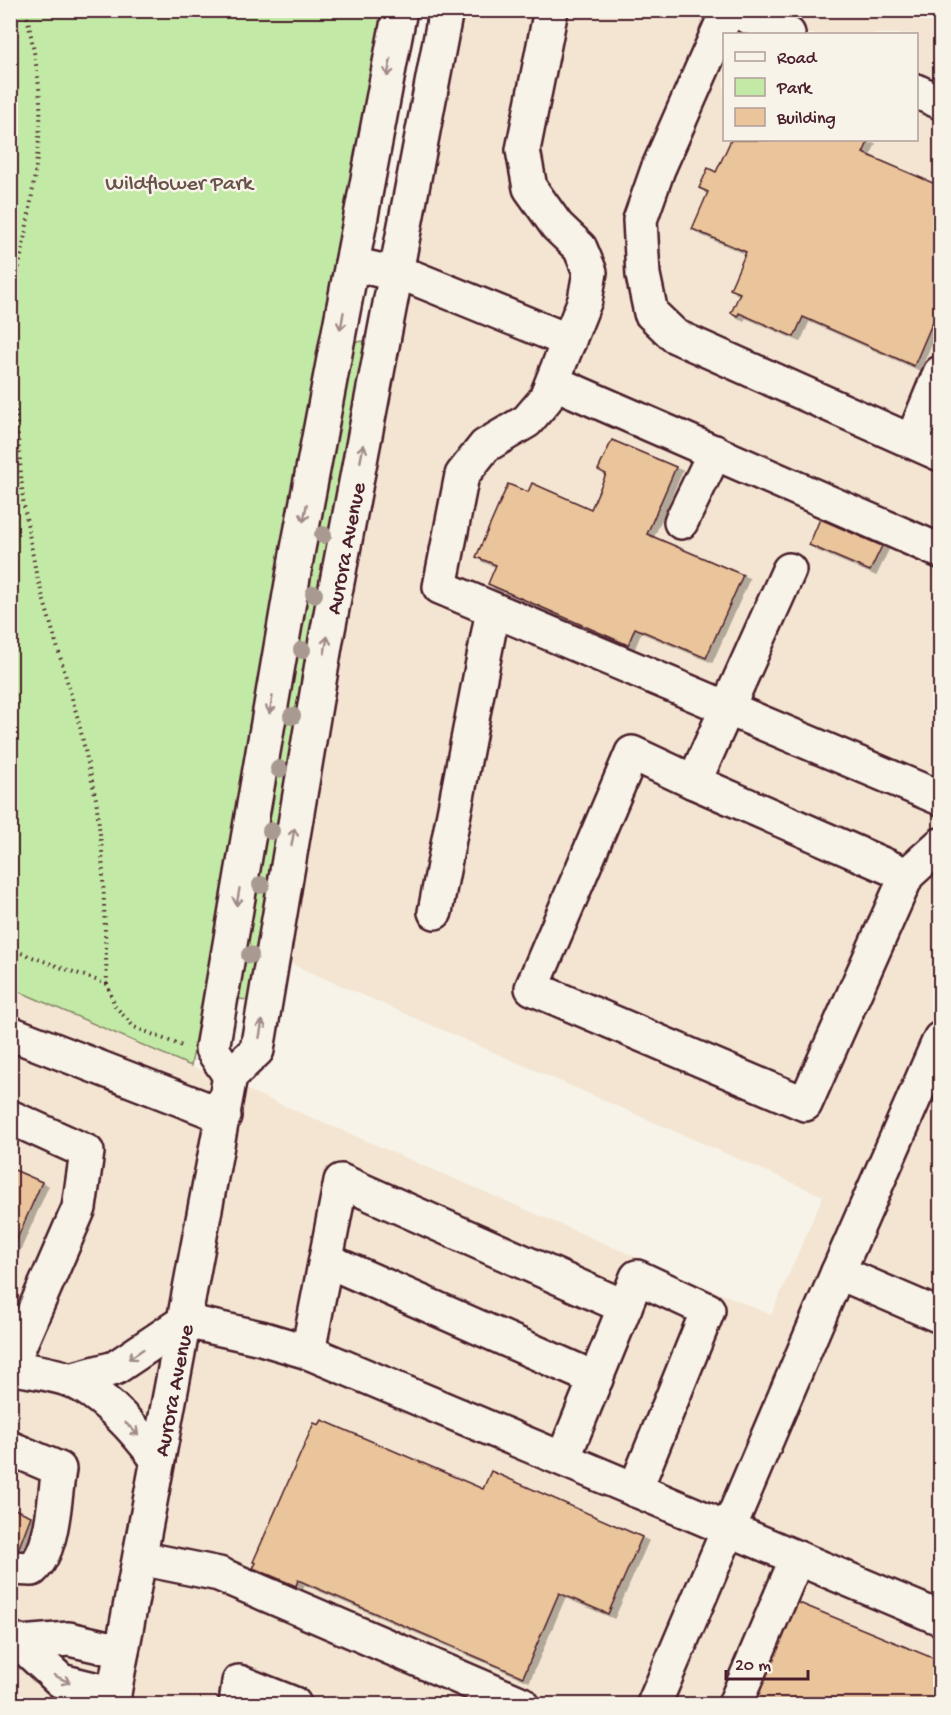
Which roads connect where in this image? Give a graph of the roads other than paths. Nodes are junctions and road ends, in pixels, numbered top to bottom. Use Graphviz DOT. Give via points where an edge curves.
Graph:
graph roads {
  1 [pos="400,10"];
  2 [pos="446,10"];
  3 [pos="551,10"];
  4 [pos="728,10"];
  5 [pos="733,10"];
  6 [pos="786,33"];
  7 [pos="918,92"];
  8 [pos="940,102"];
  9 [pos="352,264"];
  10 [pos="590,272"];
  11 [pos="396,274"];
  12 [pos="643,275"];
  13 [pos="569,341"];
  14 [pos="940,373"];
  15 [pos="553,382"];
  16 [pos="926,448"];
  17 [pos="715,452"];
  18 [pos="681,522"];
  19 [pos="940,551"];
  20 [pos="789,570"];
  21 [pos="493,610"];
  22 [pos="727,708"];
  23 [pos="694,782"];
  24 [pos="940,798"];
  25 [pos="940,845"];
  26 [pos="908,875"];
  27 [pos="435,912"];
  28 [pos="10,1033"];
  29 [pos="940,1039"];
  30 [pos="230,1076"];
  31 [pos="224,1116"];
  32 [pos="10,1118"];
  33 [pos="326,1260"];
  34 [pos="838,1272"];
  35 [pos="625,1307"];
  36 [pos="940,1316"];
  37 [pos="185,1322"];
  38 [pos="308,1352"];
  39 [pos="10,1367"];
  40 [pos="596,1379"];
  41 [pos="70,1380"];
  42 [pos="10,1448"];
  43 [pos="563,1459"];
  44 [pos="158,1460"];
  45 [pos="635,1490"];
  46 [pos="728,1528"];
  47 [pos="140,1558"];
  48 [pos="797,1558"];
  49 [pos="10,1568"];
  50 [pos="940,1618"];
  51 [pos="15,1641"];
  52 [pos="122,1652"];
  53 [pos="465,1693"];
  54 [pos="113,1699"];
  55 [pos="236,1704"];
  56 [pos="294,1704"];
  57 [pos="522,1704"];
  58 [pos="654,1704"];
  59 [pos="735,1704"];
  1 -- 9 [label="main road, Aurora Avenue, one-way"];
  2 -- 11 [label="main road, Aurora Avenue"];
  3 -- 10 [label="main road" via="524,150 530,188 557,226 580,248"];
  4 -- 12 [label="main road" via="658,169 640,220"];
  5 -- 6 [label="main road"];
  7 -- 8 [label="main road"];
  9 -- 11 [label="main road"];
  9 -- 30 [label="main road, Aurora Avenue, one-way" via="295,566 212,1050"];
  10 -- 12 [label="main road"];
  10 -- 13 [label="main road" via="585,300"];
  11 -- 13 [label="main road"];
  30 -- 11 [label="main road, Aurora Avenue, one-way" via="257,1050 326,640"];
  12 -- 16 [label="main road" via="651,313 675,336"];
  13 -- 15 [label="main road"];
  14 -- 16 [label="main road"];
  15 -- 17 [label="main road"];
  15 -- 21 [label="main road" via="545,400 527,422 485,446 462,475 440,587"];
  17 -- 18 [label="main road"];
  17 -- 19 [label="main road"];
  20 -- 22 [label="main road"];
  21 -- 22 [label="main road"];
  21 -- 27 [label="main road"];
  22 -- 23 [label="main road"];
  22 -- 24 [label="main road"];
  23 -- 26 [label="main road"];
  23 -- 26 [label="main road" via="632,753 532,988 806,1104"];
  25 -- 26 [label="main road"];
  28 -- 31 [label="main road"];
  29 -- 34 [label="main road"];
  30 -- 31 [label="main road, Aurora Avenue"];
  31 -- 37 [label="main road, Aurora Avenue"];
  32 -- 39 [label="main road" via="87,1152 79,1208"];
  33 -- 35 [label="main road" via="341,1181"];
  33 -- 38 [label="main road"];
  33 -- 40 [label="main road"];
  34 -- 36 [label="main road"];
  34 -- 46 [label="main road"];
  35 -- 40 [label="main road"];
  35 -- 45 [label="main road" via="637,1278 708,1310"];
  37 -- 38 [label="main road"];
  37 -- 41 [label="main road, one-way" via="115,1368"];
  37 -- 44 [label="main road, Aurora Avenue"];
  38 -- 43 [label="main road"];
  39 -- 41 [label="main road"];
  40 -- 43 [label="main road"];
  41 -- 44 [label="main road, one-way" via="108,1405"];
  42 -- 49 [label="main road" via="59,1469 42,1561 32,1569"];
  43 -- 45 [label="main road"];
  44 -- 47 [label="main road, Aurora Avenue"];
  45 -- 46 [label="main road"];
  46 -- 48 [label="main road"];
  46 -- 58 [label="main road"];
  47 -- 52 [label="main road, Aurora Avenue"];
  47 -- 53 [label="main road" via="219,1574"];
  48 -- 50 [label="main road"];
  48 -- 59 [label="main road"];
  51 -- 52 [label="main road" via="69,1639"];
  51 -- 54 [label="main road, one-way" via="61,1680"];
  52 -- 54 [label="main road, Aurora Avenue"];
  53 -- 57 [label="main road"];
  55 -- 56 [label="main road" via="239,1682"];
}
